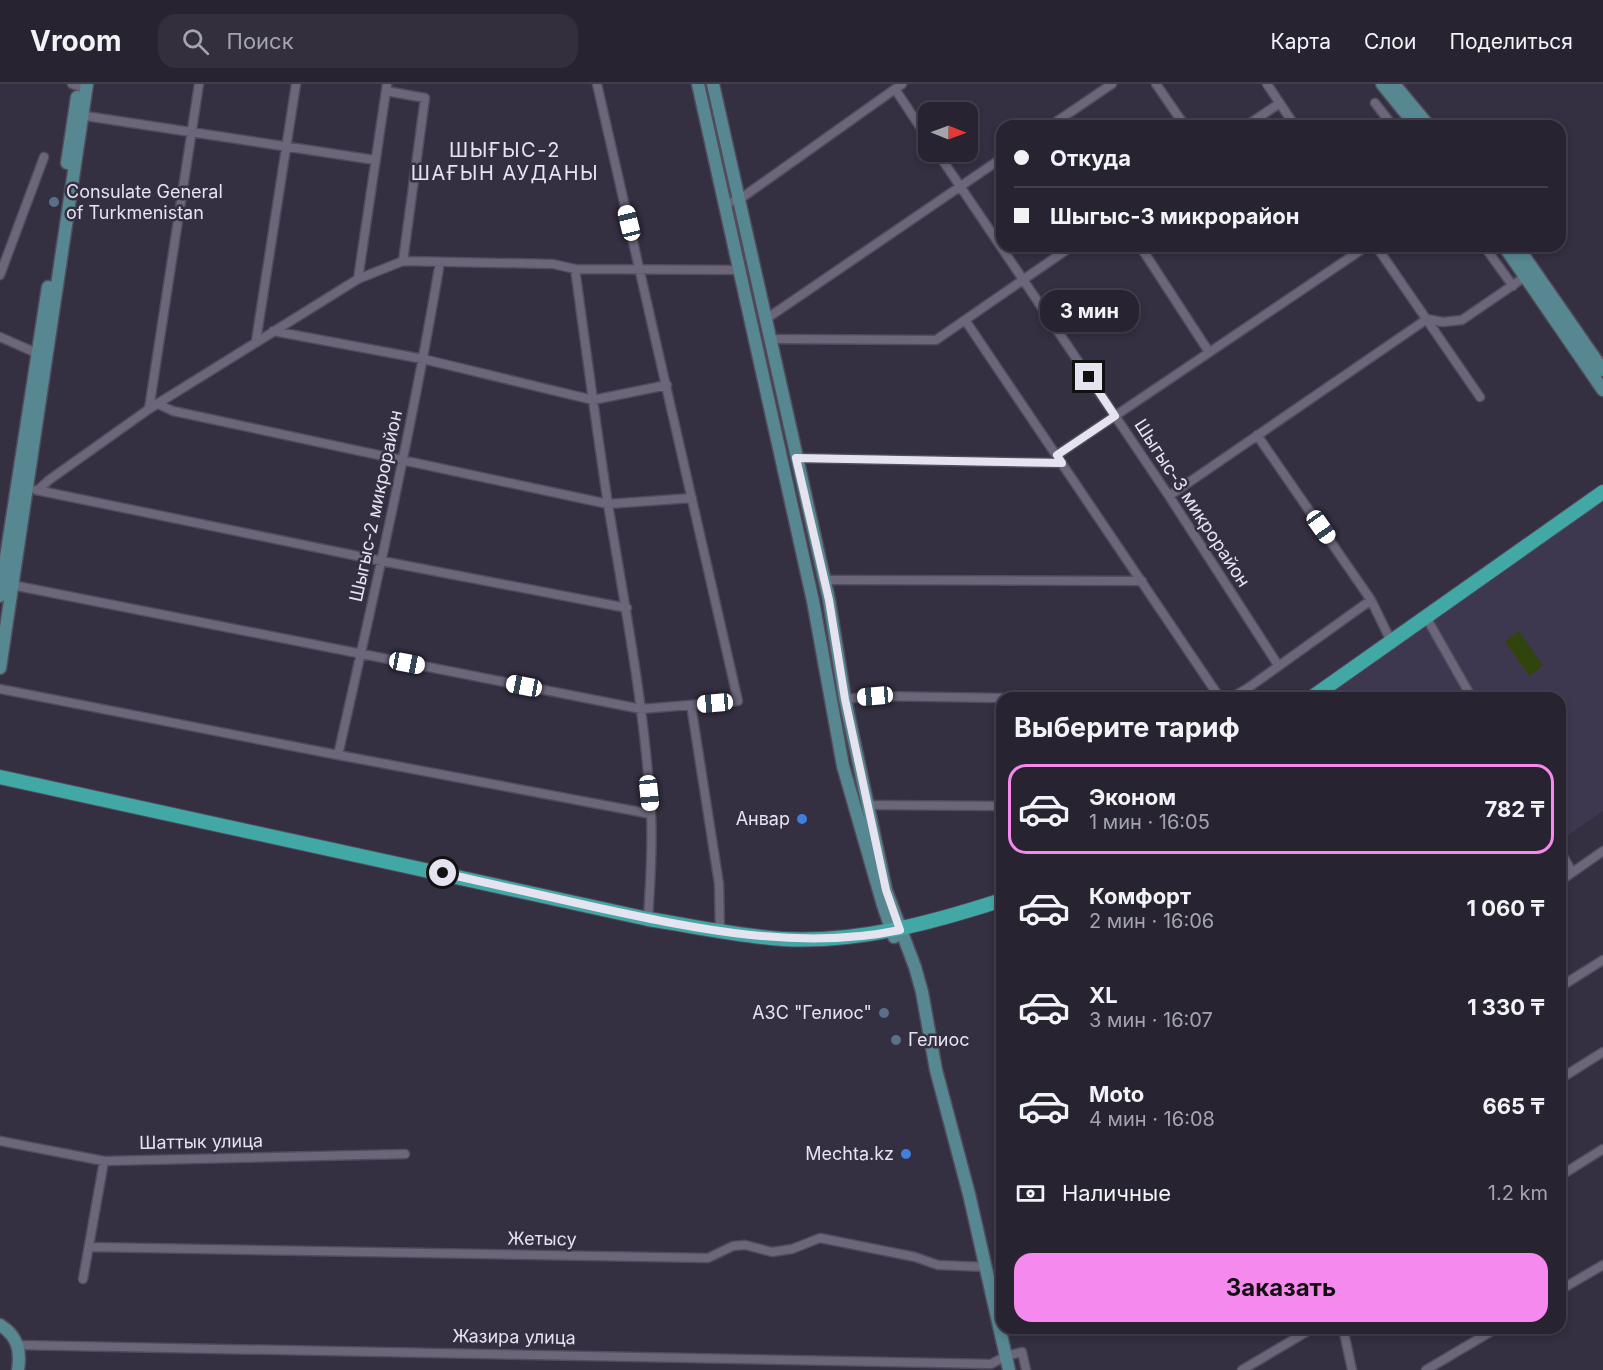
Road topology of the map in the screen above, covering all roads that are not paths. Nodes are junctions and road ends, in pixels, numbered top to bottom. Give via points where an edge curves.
1 (199, 84) edge
2 (296, 84) edge
3 (597, 84) edge
4 (698, 84) edge
5 (713, 84) edge
6 (1112, 84) edge
7 (1156, 84) edge
8 (1267, 84) edge
9 (1382, 84) edge
10 (1394, 84) edge
11 (81, 86) edge
12 (898, 86) edge
13 (386, 88) edge
14 (1280, 103) junction
15 (1374, 103) dead end
16 (78, 115) junction
17 (1059, 120) edge
18 (1181, 120) edge
19 (1255, 120) edge
20 (1291, 120) edge
21 (1388, 120) edge
22 (1411, 120) edge
23 (1424, 120) edge
24 (918, 121) edge
25 (191, 134) junction
26 (287, 146) junction
27 (44, 157) dead end
28 (375, 160) junction
29 (944, 162) edge
30 (996, 162) edge
31 (960, 186) junction
32 (740, 200) junction
33 (725, 204) junction
34 (996, 240) edge
35 (1004, 252) edge
36 (1063, 252) edge
37 (1144, 252) edge
38 (1357, 252) edge
39 (1380, 252) edge
40 (1488, 252) edge
41 (1510, 252) edge
42 (1520, 252) edge
43 (403, 261) junction
44 (440, 262) junction
45 (641, 268) junction
46 (575, 269) junction
47 (740, 270) junction
48 (1530, 274) junction
49 (0, 275) edge
50 (358, 279) junction
51 (1023, 280) junction
52 (1513, 286) junction
53 (766, 319) junction
54 (965, 320) junction
55 (1427, 320) junction
56 (273, 331) junction
57 (0, 337) edge
58 (771, 339) junction
59 (256, 341) junction
60 (1209, 352) junction
61 (42, 356) junction
62 (423, 359) junction
63 (1603, 370) edge
64 (667, 385) junction
65 (1603, 390) edge
66 (1480, 397) dead end
67 (593, 400) junction
68 (158, 404) junction
69 (149, 409) junction
70 (1115, 416) junction
71 (1257, 435) junction
72 (796, 458) junction
73 (1059, 459) junction
74 (401, 460) junction
75 (27, 488) junction
76 (1603, 492) edge
77 (1169, 496) junction
78 (692, 498) junction
79 (608, 504) junction
80 (382, 561) junction
81 (824, 580) junction
82 (1142, 581) junction
83 (8, 584) junction
84 (0, 596) edge
85 (829, 600) junction
86 (1371, 600) junction
87 (813, 601) junction
88 (627, 609) junction
89 (1426, 617) junction
90 (4, 622) edge
91 (1391, 641) junction
92 (361, 654) junction
93 (1278, 665) junction
94 (0, 668) edge
95 (0, 689) edge
96 (1216, 692) edge
97 (1240, 692) edge
98 (1319, 692) edge
99 (1469, 692) edge
100 (996, 698) edge
101 (845, 699) junction
102 (691, 705) junction
103 (641, 709) junction
104 (338, 755) junction
105 (0, 777) edge
106 (868, 805) junction
107 (996, 806) edge
108 (651, 814) junction
109 (1603, 851) edge
110 (1566, 862) edge
111 (1572, 872) junction
112 (1566, 876) edge
113 (996, 902) edge
114 (648, 918) junction
115 (896, 930) junction
116 (720, 931) junction
117 (1603, 960) edge
118 (1566, 983) edge
119 (1603, 1052) edge
120 (1566, 1075) edge
121 (0, 1141) edge
122 (1603, 1149) edge
123 (405, 1154) dead end
124 (104, 1161) junction
125 (1566, 1172) edge
126 (89, 1246) junction
127 (1603, 1265) edge
128 (986, 1268) junction
129 (83, 1279) dead end
130 (1566, 1287) edge
131 (996, 1312) edge
132 (0, 1326) edge
133 (1001, 1334) edge
134 (1303, 1334) edge
135 (1344, 1334) edge
136 (1487, 1334) edge
137 (18, 1345) junction
138 (1006, 1356) junction
139 (993, 1367) edge
140 (18, 1370) edge
141 (1010, 1370) edge
142 (1026, 1370) edge
143 (1242, 1370) edge
144 (1352, 1370) edge
145 (1426, 1370) edge

1 - 25 street
2 - 26 street
3 - 45 street
4 - 33 main road
5 - 32 main road
6 - 17 street
7 - 18 street
8 - 14 street
9 - 22 main road
10 - 23 main road
11 - 16 main road
12 - 24 street
12 - 32 street
13 - 28 street
13 - 43 street via 425,98
14 - 19 street
14 - 20 street
15 - 21 street
16 - 25 street
16 - 61 main road
25 - 26 street
25 - 69 street
26 - 28 street
26 - 59 street
27 - 49 street
28 - 50 street
29 - 31 street, Шыгыс-3 микрорайон
30 - 31 street
31 - 34 street, Шыгыс-3 микрорайон
31 - 53 street
32 - 33 street
32 - 53 main road
33 - 47 main road
35 - 51 street, Шыгыс-3 микрорайон
36 - 51 street
37 - 60 street
38 - 60 street
39 - 55 street
40 - 52 street
41 - 48 main road
42 - 48 main road
43 - 44 street
43 - 50 street
44 - 46 street via 553,264
44 - 62 street, Шыгыс-2 микрорайон
45 - 46 street
45 - 47 street
45 - 64 street
46 - 67 street
47 - 87 main road
48 - 52 street
48 - 63 main road
48 - 65 main road
50 - 56 street
51 - 54 street
51 - 70 street, Шыгыс-3 микрорайон
52 - 55 street via 1462,320
53 - 58 main road
54 - 58 street via 936,340
54 - 73 street
55 - 66 street
55 - 71 street
56 - 59 street
56 - 62 street
57 - 61 street
58 - 72 main road
59 - 68 street
60 - 70 street
61 - 75 main road
62 - 67 street
62 - 74 street, Шыгыс-2 микрорайон
64 - 67 street
64 - 78 street
67 - 79 street
68 - 69 street
68 - 74 street via 173,411
69 - 75 street via 49,480
70 - 73 street
70 - 77 street, Шыгыс-3 микрорайон
71 - 77 street
71 - 86 street
72 - 73 street
72 - 81 main road
73 - 82 street
74 - 79 street
74 - 80 street, Шыгыс-2 микрорайон
75 - 80 street
75 - 83 main road
76 - 89 main road
77 - 93 street, Шыгыс-3 микрорайон
78 - 79 street
78 - 102 street via 738,701
79 - 88 street
80 - 88 street
80 - 92 street, Шыгыс-2 микрорайон
81 - 82 street
81 - 85 main road
82 - 96 street
83 - 84 main road
83 - 90 main road
83 - 92 street
85 - 87 main road
85 - 101 main road
86 - 91 street
86 - 93 street
87 - 115 main road via 843,766
88 - 103 street
89 - 91 main road
89 - 99 street
90 - 94 main road
91 - 98 main road
92 - 103 street
92 - 104 street, Шыгыс-2 микрорайон
93 - 97 street
95 - 104 street
100 - 101 street
101 - 106 main road
102 - 103 street
102 - 116 street via 720,884
103 - 108 street
104 - 108 street
105 - 114 main road
106 - 107 street
106 - 115 main road
108 - 114 street
109 - 111 street
110 - 111 street
111 - 112 street
113 - 115 main road
114 - 116 main road
115 - 116 main road via 783,939
115 - 128 main road via 915,967 922,992 936,1070
117 - 118 street
119 - 120 street
121 - 124 street, Шаттык улица
122 - 125 street
123 - 124 street, Шаттык улица
124 - 126 street
126 - 128 street, Жетысу via 708,1258 734,1246 772,1252 820,1238 938,1264
126 - 129 street
127 - 130 street
128 - 131 main road
132 - 137 main road
133 - 138 main road
134 - 143 street
135 - 144 street
136 - 145 street
137 - 139 street, Жазира улица
137 - 140 main road
138 - 139 street, Жазира улица
138 - 141 main road
138 - 142 street via 1022,1352

